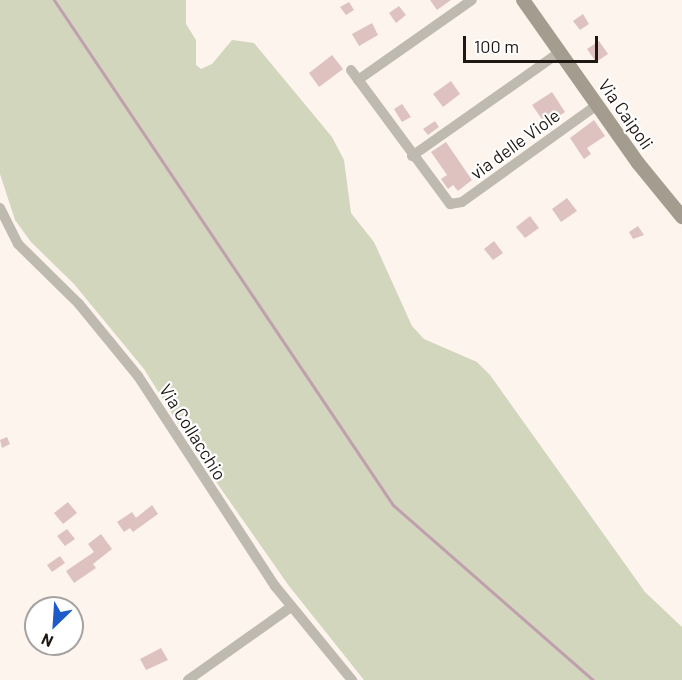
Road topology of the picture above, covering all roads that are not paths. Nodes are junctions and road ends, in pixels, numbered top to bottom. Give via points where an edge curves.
1 (472, 0) edge
2 (523, 0) edge
3 (560, 52) junction
4 (351, 70) dead end
5 (358, 80) junction
6 (597, 105) junction
7 (412, 156) junction
8 (0, 208) edge
9 (682, 217) edge
10 (291, 608) junction
11 (188, 680) edge
12 (352, 680) edge

1 - 5 street
2 - 3 street, Via Caipoli
3 - 6 street, Via Caipoli
3 - 7 street
4 - 5 street
5 - 7 street
6 - 7 street, via delle Viole via 462,202 450,204
6 - 9 street, Via Caipoli
8 - 10 street, Via Collacchio via 18,243 79,304 138,376 208,488
10 - 11 street
10 - 12 street, Via Collacchio

